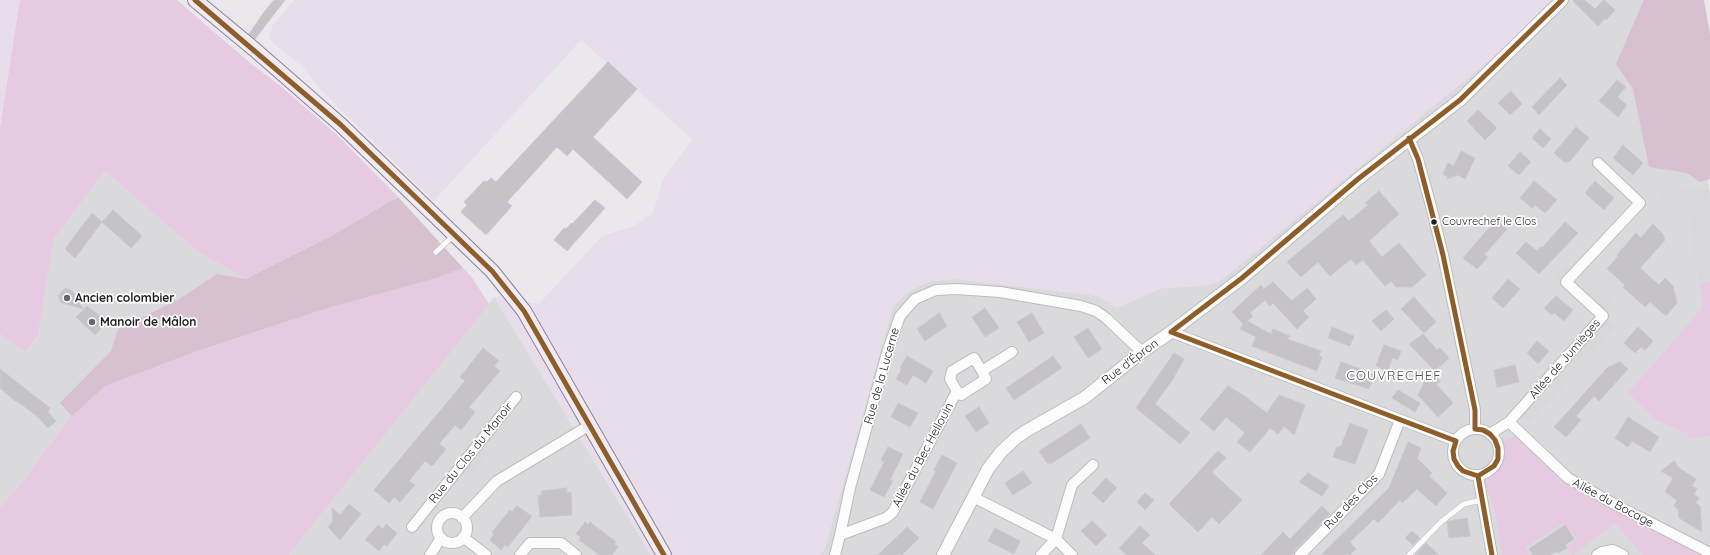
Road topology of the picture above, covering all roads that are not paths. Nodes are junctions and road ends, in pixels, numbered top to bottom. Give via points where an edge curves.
1 (195, 0) edge
2 (1562, 0) edge
3 (1410, 138) junction
4 (1598, 163) dead end
5 (454, 235) junction
6 (436, 252) dead end
7 (1171, 332) junction
8 (1012, 352) dead end
9 (1142, 352) junction
10 (982, 371) junction
11 (957, 390) junction
12 (516, 397) dead end
13 (1400, 420) junction
14 (1509, 422) junction
15 (590, 425) junction
16 (1475, 429) junction
17 (1490, 434) junction
18 (1456, 441) junction
19 (1093, 465) dead end
20 (1478, 476) junction
21 (973, 497) junction
22 (1482, 500) junction
23 (426, 508) junction
24 (462, 518) junction
25 (440, 520) junction
26 (412, 527) dead end
27 (840, 535) junction
28 (441, 538) junction
29 (463, 538) junction
30 (1056, 539) junction
31 (1710, 553) edge
32 (430, 555) edge
33 (486, 555) edge
34 (520, 555) edge
35 (576, 555) edge
36 (664, 555) edge
37 (835, 555) edge
38 (942, 555) edge
39 (1041, 555) edge
40 (1072, 555) edge
41 (1300, 555) edge
42 (1409, 555) edge
43 (1492, 555) edge
44 (1597, 555) edge
45 (1623, 555) edge

1 - 5 main road via 341,125
2 - 3 street, Rue d'Épron via 1460,100
3 - 7 street, Rue d'Épron via 1242,278
3 - 16 street via 1430,199 1443,255 1475,410
4 - 14 street, Allée de Jumièges via 1640,203 1566,282 1603,316
5 - 6 lane
5 - 15 main road via 489,268 524,311
7 - 9 street, Rue d'Épron
7 - 13 street
8 - 10 street
9 - 21 street, Rue d'Épron via 1084,398 1016,438 988,469
9 - 27 street, Rue de la Lucerne via 1106,318 1081,306 1000,292 957,289 936,290 915,299 900,316 887,353 850,488
10 - 11 street, Allée du Bec Hellouin via 986,378 961,395
10 - 11 street, Allée du Bec Hellouin via 974,358 952,371 950,379
11 - 27 street, Allée du Bec Hellouin via 894,512 886,518
12 - 23 street, Rue du Clos du Manoir
13 - 18 street
13 - 41 street, Rue des Clos via 1379,474
14 - 17 street, Allée de Jumièges
14 - 31 street, Allée du Bocage via 1568,478
15 - 24 street via 497,482
15 - 36 main road
16 - 17 street
16 - 18 street via 1460,435
17 - 20 street via 1496,440 1498,459 1491,469
18 - 20 street via 1453,451 1458,466 1463,471
19 - 30 street via 1072,485
20 - 22 street
21 - 30 street
21 - 38 street, Rue d'Épron
22 - 42 lane via 1464,504 1442,521
22 - 43 street
23 - 25 street, Rue du Clos du Manoir
23 - 26 street, Rue du Clos du Manoir
24 - 25 street, Rue du Clos du Manoir via 451,513
24 - 29 street via 466,525
25 - 28 street, Rue du Clos du Manoir via 438,529
27 - 37 street
28 - 29 street via 450,542
28 - 32 street
29 - 33 street
30 - 39 street
30 - 40 street
34 - 35 street via 530,543 561,543
44 - 45 street via 1613,550

